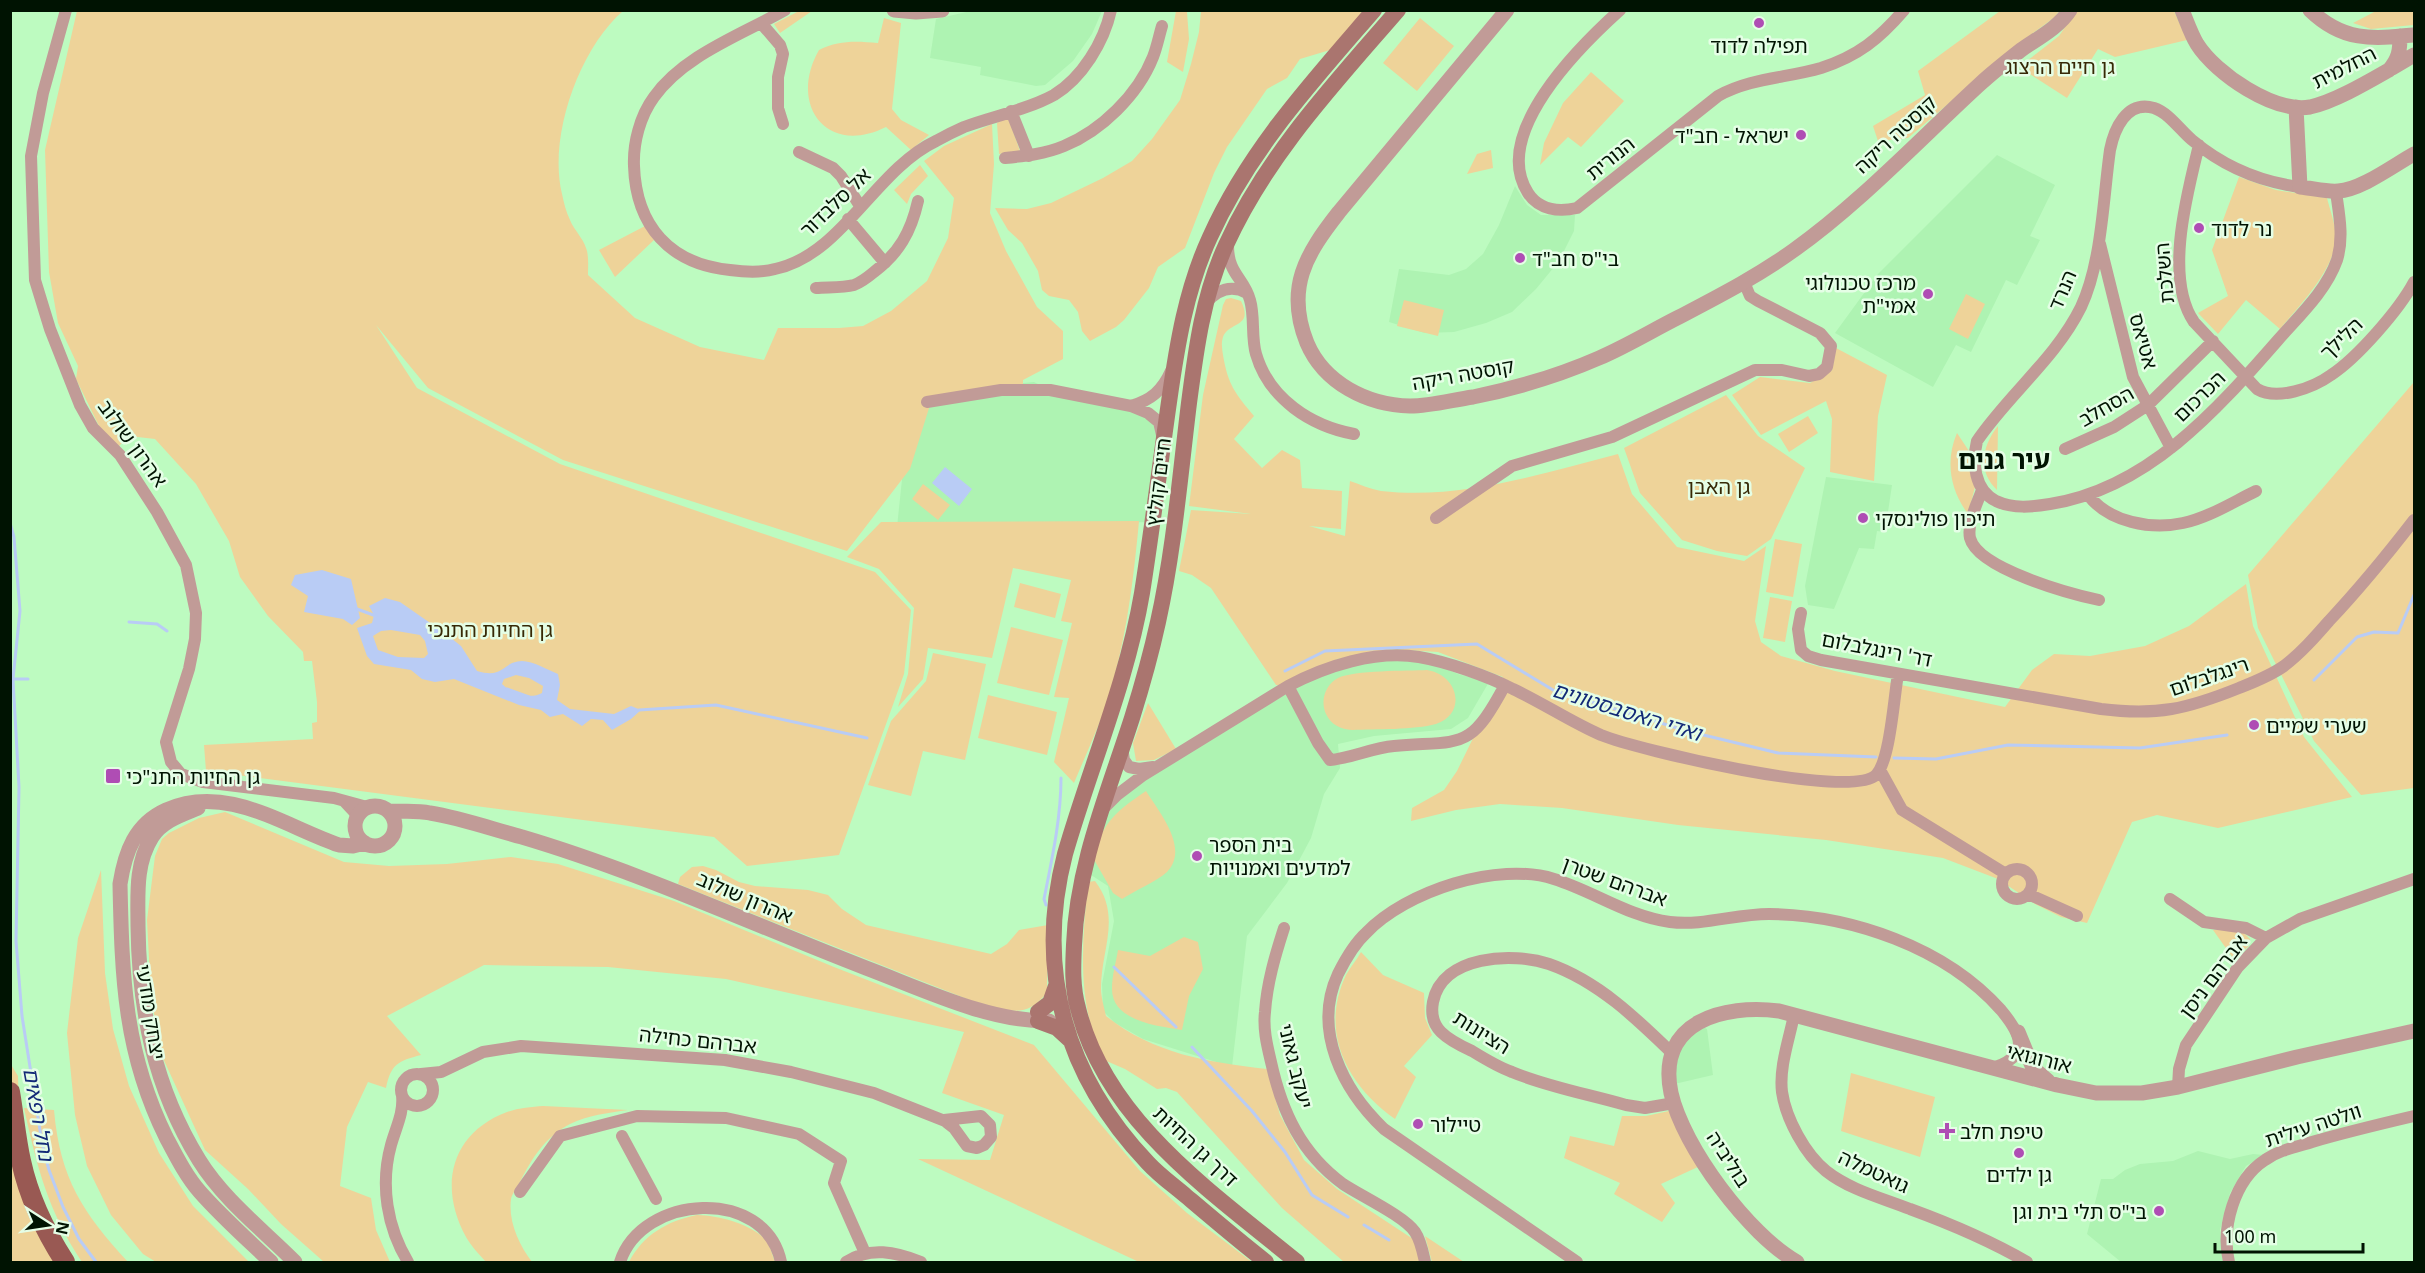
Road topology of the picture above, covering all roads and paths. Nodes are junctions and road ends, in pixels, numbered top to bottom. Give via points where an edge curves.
1 (66, 10) edge
2 (785, 10) edge
3 (894, 10) edge
4 (942, 10) edge
5 (1111, 10) edge
6 (1374, 10) edge
7 (1398, 10) edge
8 (1507, 10) edge
9 (1620, 10) edge
10 (1904, 10) edge
11 (2070, 10) edge
12 (2182, 10) edge
13 (2310, 10) edge
14 (761, 23) junction
15 (1162, 26) dead end
16 (2407, 35) edge
17 (2415, 56) edge
18 (2389, 70) junction
19 (2296, 107) junction
20 (1011, 111) junction
21 (783, 123) dead end
22 (2199, 146) junction
23 (799, 152) dead end
24 (2415, 154) edge
25 (1029, 156) junction
26 (1005, 158) dead end
27 (2300, 187) junction
28 (2336, 192) junction
29 (918, 201) dead end
30 (860, 206) junction
31 (848, 219) junction
32 (2098, 237) junction
33 (1227, 242) junction
34 (885, 263) junction
35 (1744, 282) junction
36 (2415, 282) edge
37 (816, 288) dead end
38 (1247, 293) junction
39 (1204, 306) junction
40 (2213, 341) junction
41 (1175, 362) junction
42 (2245, 378) junction
43 (927, 402) dead end
44 (2148, 405) junction
45 (1131, 406) junction
46 (1354, 434) dead end
47 (1162, 445) junction
48 (2171, 448) junction
49 (2066, 449) dead end
50 (1982, 490) junction
51 (2256, 491) dead end
52 (2089, 496) junction
53 (1436, 518) dead end
54 (2415, 520) edge
55 (2099, 600) dead end
56 (1801, 613) dead end
57 (1898, 674) junction
58 (1949, 683) joint
59 (1505, 685) junction
60 (1288, 686) junction
61 (1123, 742) junction
62 (1160, 765) junction
63 (1880, 770) junction
64 (233, 805) junction
65 (389, 812) junction
66 (1099, 816) junction
67 (360, 818) junction
68 (454, 818) junction
69 (395, 827) junction
70 (324, 839) junction
71 (365, 843) junction
72 (2006, 874) junction
73 (2415, 879) edge
74 (2028, 894) junction
75 (2170, 899) dead end
76 (2077, 916) dead end
77 (1284, 928) dead end
78 (2266, 938) junction
79 (1056, 982) junction
80 (1078, 1008) junction
81 (1062, 1013) junction
82 (1794, 1015) junction
83 (1038, 1017) junction
84 (2415, 1031) edge
85 (2018, 1032) junction
86 (1070, 1040) junction
87 (1673, 1054) junction
88 (1992, 1068) junction
89 (446, 1070) junction
90 (421, 1074) junction
91 (2050, 1083) junction
92 (2178, 1087) junction
93 (434, 1091) junction
94 (10, 1092) edge
95 (402, 1095) junction
96 (1674, 1103) junction
97 (419, 1106) junction
98 (2415, 1116) edge
99 (400, 1120) junction
100 (944, 1120) dead end
101 (622, 1136) dead end
102 (520, 1192) dead end
103 (656, 1199) dead end
104 (865, 1253) junction
105 (65, 1263) edge
106 (271, 1263) edge
107 (295, 1263) edge
108 (408, 1263) edge
109 (620, 1263) edge
110 (781, 1263) edge
111 (846, 1263) edge
112 (921, 1263) edge
113 (1266, 1263) edge
114 (1297, 1263) edge
115 (1425, 1263) edge
116 (1577, 1263) edge
117 (1797, 1263) edge
118 (2026, 1263) edge
119 (2229, 1263) edge

1 - 67 street, אהרון שולוב via 43,93 31,156 35,279 80,405 93,428 120,455 186,565 196,613 195,639 166,742 171,762 182,774 203,782 334,798
2 - 14 street, אל סלבדור
3 - 4 street
5 - 20 street, אל סלבדור via 1095,49 1066,86 1036,103
6 - 41 main road, חיים קוליץ via 1284,115 1239,181 1200,258 1186,301
7 - 33 main road, חיים קוליץ via 1285,144
8 - 35 street, קוסטה ריקה via 1310,251 1302,273 1298,307 1307,343 1323,368 1354,393 1399,405 1445,402 1504,390 1601,357
9 - 10 street, הנורית via 1551,84 1528,123 1520,150 1520,174 1528,194 1544,207 1577,208 1718,96 1732,88 1820,68 1854,54 1882,35
11 - 35 street, קוסטה ריקה via 2053,28 1982,82 1827,225
12 - 19 street, החלמית via 2197,45 2214,64 2264,98
13 - 16 street via 2329,26 2352,35
14 - 21 street via 783,54 778,108
14 - 31 street, אל סלבדור via 699,57 672,77 653,98 634,149 636,191 646,218 674,252 700,264 741,272 775,270 805,258
15 - 25 street via 1145,73 1120,106 1075,141
16 - 18 street, החלמית
17 - 18 street
18 - 19 street, החלמית via 2327,101
19 - 27 street
20 - 25 street
20 - 30 street, אל סלבדור via 923,147
22 - 27 street, הנרד via 2261,179
22 - 32 street, הנרד via 2154,108 2139,108 2122,119 2113,134
22 - 40 street, השלכת via 2180,234 2180,268 2187,312
23 - 30 street via 833,168
24 - 28 street via 2355,187
25 - 26 street
27 - 28 street, הנרד
28 - 42 street, הכרכום via 2341,237 2330,276
29 - 34 street via 908,235
30 - 31 street, אל סלבדור
31 - 34 street
32 - 44 street, אטיאס via 2133,377
32 - 50 street, הנרד via 2091,278 2080,308 2063,336 1977,441 1974,461
33 - 38 street via 1231,268
33 - 39 main road, חיים קוליץ
34 - 37 street via 851,286
35 - 53 street via 1750,296 1827,339 1831,346 1827,367 1809,376 1755,370 1612,437 1512,466
36 - 42 street, הלילך via 2392,315 2332,375 2305,388 2270,394
38 - 39 street via 1225,289
38 - 46 street via 1256,354 1276,391 1307,418
39 - 61 main road, חיים קוליץ via 1162,601
40 - 42 street, השלכת
40 - 44 street, הסחלב
41 - 45 street via 1155,395
41 - 47 main road, חיים קוליץ
42 - 48 street, הכרכום via 2214,412
43 - 45 street via 1026,389
44 - 48 street, אטיאס
44 - 49 street, הסחלב via 2114,427
45 - 47 street via 1148,412 1158,421
47 - 79 main road, חיים קוליץ via 1142,593 1131,640 1060,874 1053,929
48 - 52 street, הכרכום
50 - 52 street, הכרכום via 2000,503 2017,507
50 - 55 street via 1970,530 1977,550 2019,575
51 - 52 street via 2192,520 2150,525 2098,508
54 - 58 street, רינגלבלום via 2367,581 2299,654 2271,674 2209,701 2140,712
56 - 57 street, דר' רינגלבלום via 1798,640 1808,656
57 - 58 street, דר' רינגלבלום
57 - 63 street via 1887,749
59 - 60 street via 1438,661 1398,656 1350,662 1312,673
59 - 60 street via 1484,722 1458,741 1392,746 1330,760
59 - 63 street via 1603,736 1693,759 1770,775 1837,783 1867,780
60 - 62 street
61 - 62 street via 1129,767
61 - 66 main road, חיים קוליץ
62 - 66 street via 1117,795
63 - 72 street via 1902,810
64 - 70 street, יצחק מודעי via 264,813
64 - 106 street, יצחק מודעי via 208,801 184,804 159,813 139,830 127,853 120,884 122,968 141,1076 172,1148 199,1191
64 - 107 street, יצחק מודעי via 198,808 172,820 153,836 145,852 138,885 141,996 157,1071 187,1140 213,1180
65 - 67 street via 378,806
65 - 68 street, אהרון שולוב via 422,812
65 - 69 street
66 - 80 main road, חיים קוליץ via 1082,872 1075,923 1073,981
67 - 70 street via 345,840
67 - 71 street
68 - 69 street, אהרון שולוב via 420,815
68 - 83 street, אהרון שולוב via 663,885 925,991 990,1013
69 - 71 street via 392,837 384,843
70 - 71 street, יצחק מודעי via 346,846
72 - 74 street via 2014,870 2026,873 2031,885
72 - 74 street via 2003,889 2009,897
73 - 78 street, אברהם ניסן via 2300,919
74 - 76 street
75 - 78 street via 2204,922 2246,928
77 - 115 street, יעקב גאוני via 1264,1015 1265,1036 1281,1101 1294,1130 1315,1159 1344,1184 1415,1232
78 - 92 street, אברהם ניסן via 2238,968 2186,1045
79 - 81 main road, חיים קוליץ
79 - 83 main road via 1052,1000
80 - 81 street, אהרון שולוב
80 - 114 main road, דרך גן החיות via 1090,1046 1139,1123 1167,1153
81 - 83 street, אהרון שולוב
81 - 86 main road
82 - 87 street, אורוגואי via 1759,1009 1723,1012 1696,1023
82 - 88 street, אורוגואי
82 - 118 street, גואטמלה via 1783,1065 1782,1092 1796,1131 1816,1161 1851,1186 1977,1235
83 - 86 main road
84 - 92 street, אורוגואי
85 - 88 street via 2020,1045 2014,1057
85 - 91 street via 2033,1068
85 - 116 street, אברהם שטרן via 1964,977 1896,939 1855,925 1766,914 1706,922 1668,922 1555,879 1516,874 1457,883 1412,900 1365,933 1334,982 1329,1025 1345,1081 1369,1115 1391,1134
86 - 113 main road via 1096,1095 1149,1165
87 - 96 street, בוליביה via 1670,1085
87 - 96 street, הציונות via 1599,990 1547,964 1492,957 1445,979 1433,1001 1433,1018 1441,1032 1511,1072 1626,1105 1645,1108
88 - 91 street, אורוגואי
89 - 90 street, אברהם כחילה
89 - 93 street
89 - 100 street, אברהם כחילה via 483,1052 521,1046 717,1059 840,1083
90 - 93 street via 431,1081
90 - 95 street via 405,1080
91 - 92 street, אורוגואי via 2115,1094
93 - 97 street via 430,1101
94 - 105 main road via 20,1160 32,1200
95 - 97 street via 407,1103
95 - 99 street
96 - 117 street, בוליביה via 1694,1145 1734,1204 1766,1239
97 - 99 street
98 - 119 street, וולטה עילית via 2353,1130 2265,1159 2244,1181 2236,1197 2228,1228
99 - 108 street via 388,1154 386,1188 390,1221
101 - 103 street
102 - 104 street via 560,1136 637,1116 726,1118 800,1134 841,1161 834,1183
104 - 111 street
104 - 112 street via 890,1252
109 - 110 street via 630,1241 651,1223 669,1214 707,1208 740,1215 762,1229 773,1240

